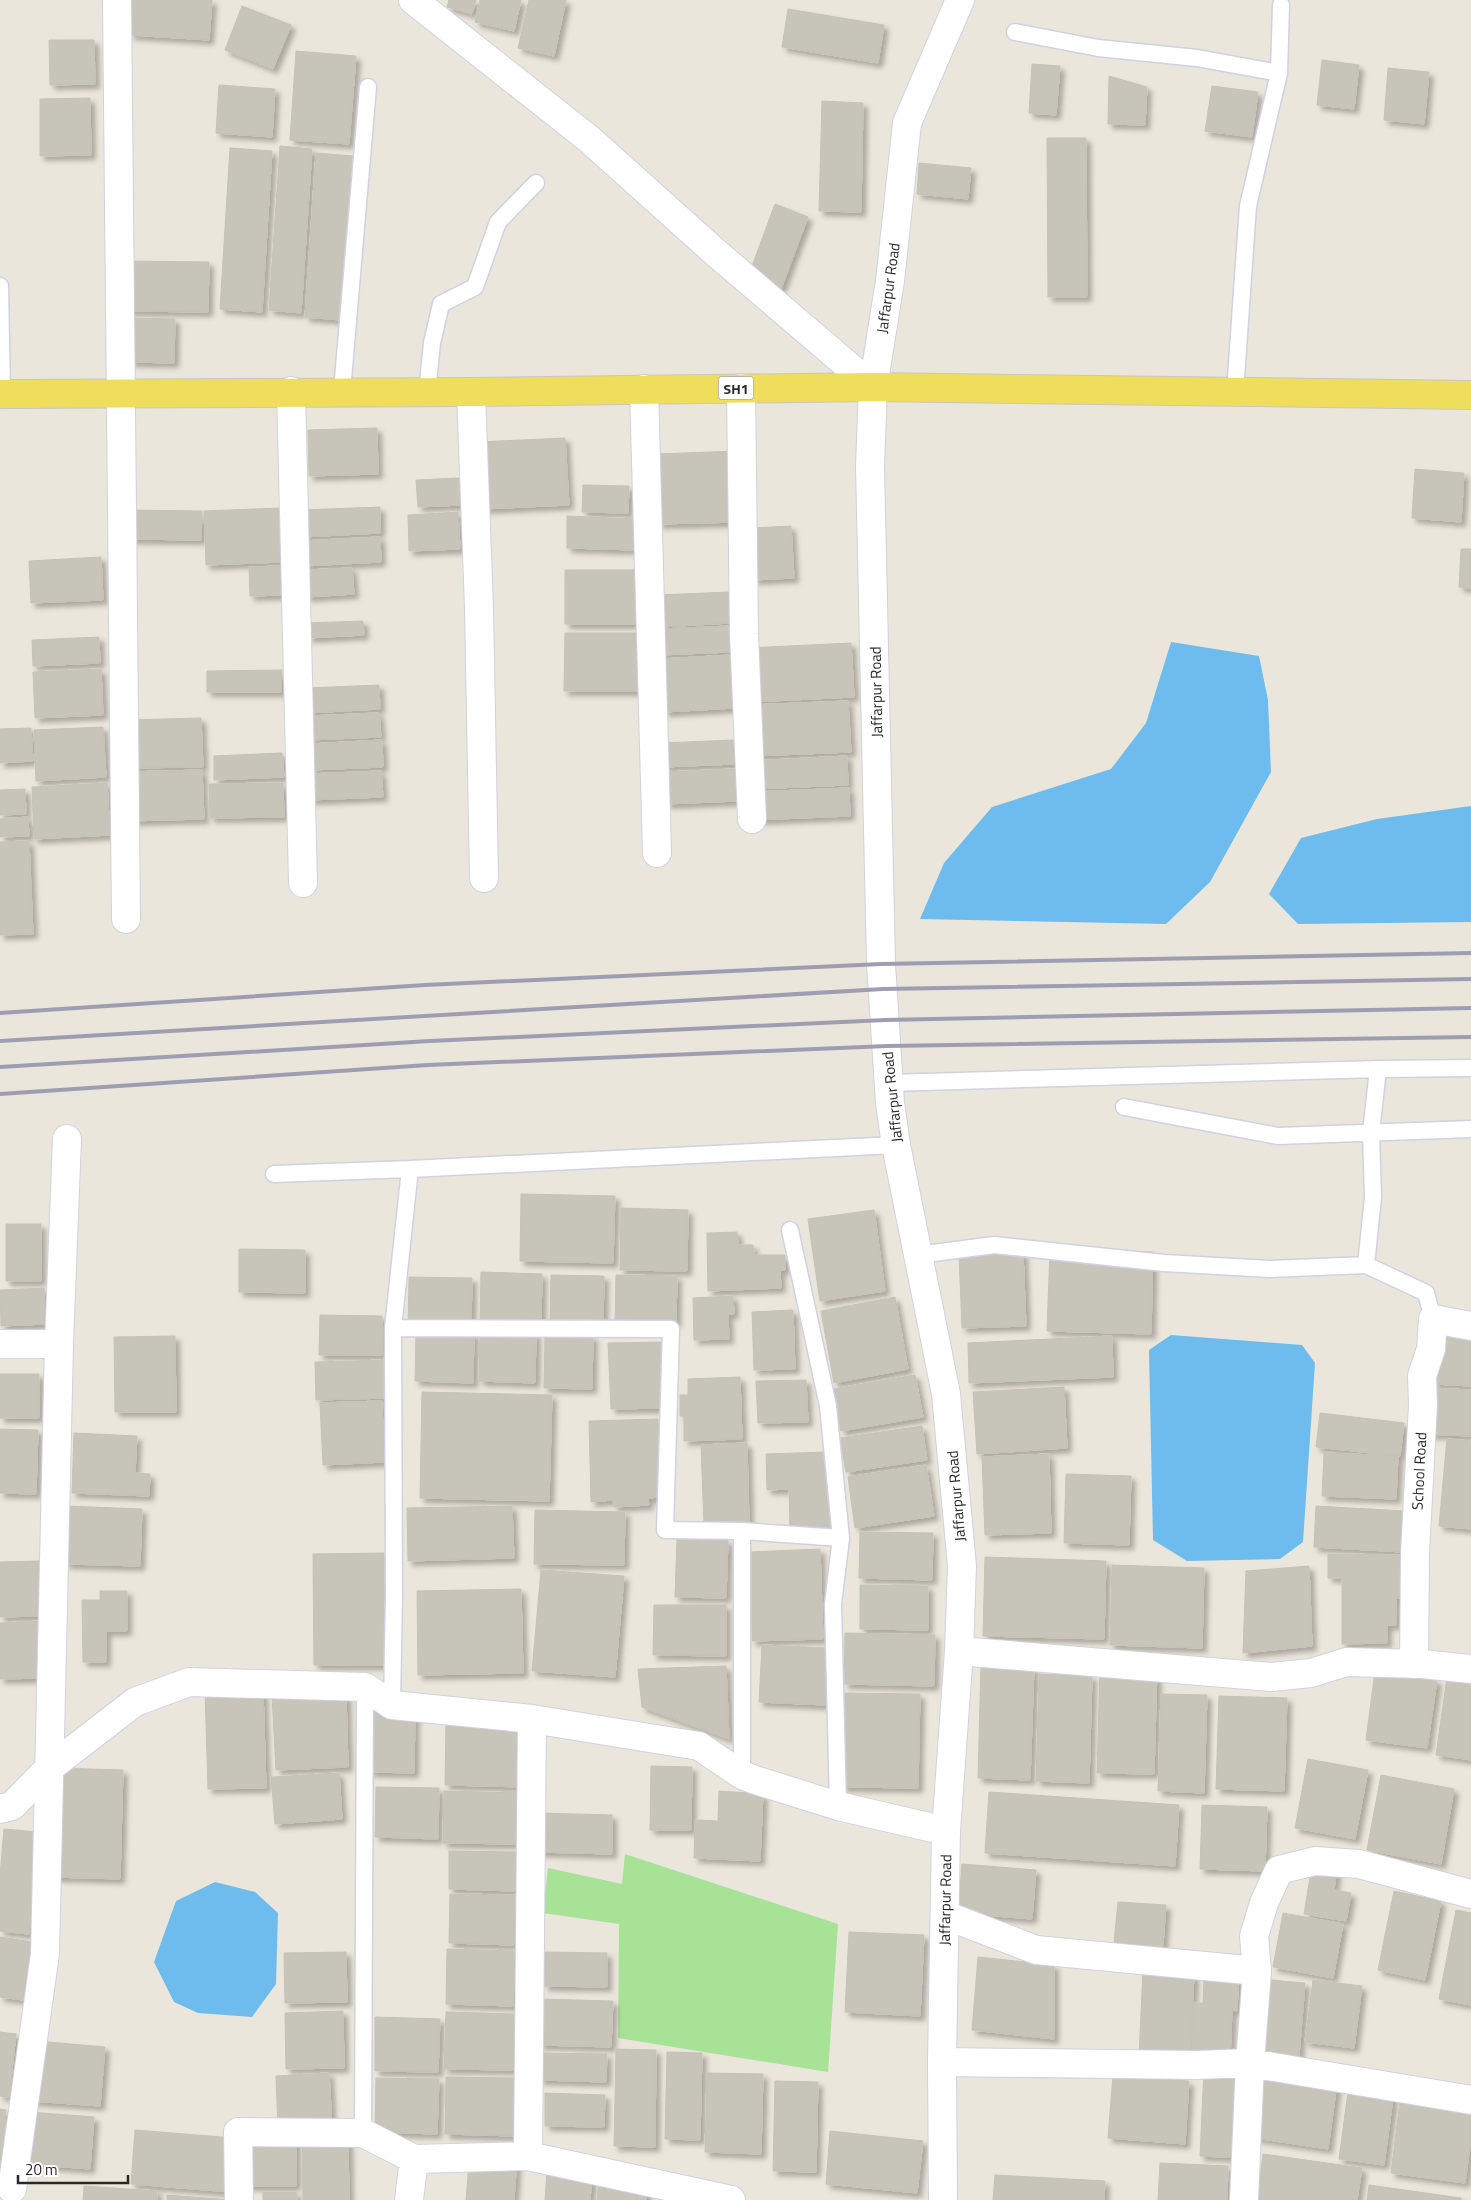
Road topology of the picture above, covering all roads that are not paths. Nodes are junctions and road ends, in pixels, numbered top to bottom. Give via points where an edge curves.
1 (117, 0) edge
2 (413, 0) edge
3 (960, 0) edge
4 (1281, 5) dead end
5 (1015, 32) dead end
6 (1279, 73) junction
7 (368, 87) dead end
8 (536, 183) dead end
9 (0, 286) edge
10 (873, 386) junction
11 (741, 388) junction
12 (644, 390) junction
13 (291, 391) junction
14 (342, 391) junction
15 (120, 392) junction
16 (427, 392) junction
17 (471, 392) junction
18 (1235, 392) junction
19 (1, 394) edge
20 (1471, 395) edge
21 (752, 819) dead end
22 (657, 853) dead end
23 (484, 878) dead end
24 (302, 883) dead end
25 (126, 919) dead end
26 (1471, 1068) edge
27 (1378, 1069) junction
28 (889, 1083) junction
29 (1124, 1108) dead end
30 (1471, 1129) edge
31 (1371, 1133) junction
32 (67, 1139) dead end
33 (896, 1145) junction
34 (410, 1169) junction
35 (274, 1174) dead end
36 (790, 1230) dead end
37 (918, 1255) junction
38 (1366, 1265) junction
39 (1433, 1319) junction
40 (1471, 1326) edge
41 (393, 1328) junction
42 (0, 1344) edge
43 (59, 1344) junction
44 (742, 1531) junction
45 (841, 1538) junction
46 (959, 1651) junction
47 (1414, 1664) junction
48 (1471, 1668) edge
49 (366, 1687) junction
50 (392, 1705) junction
51 (532, 1719) junction
52 (48, 1769) junction
53 (742, 1775) junction
54 (838, 1806) junction
55 (0, 1809) edge
56 (946, 1831) junction
57 (1471, 1894) edge
58 (945, 1915) junction
59 (1257, 1971) junction
60 (942, 2062) junction
61 (1250, 2063) junction
62 (1471, 2100) edge
63 (363, 2133) junction
64 (528, 2156) junction
65 (414, 2159) junction
66 (12, 2189) dead end
67 (658, 2192) edge
68 (239, 2200) edge
69 (409, 2200) edge
70 (731, 2200) edge
71 (943, 2200) edge
72 (1244, 2200) edge

1 - 15 street
2 - 10 street via 589,139 714,252
3 - 10 street, Jaffarpur Road via 907,123 890,281
4 - 6 lane
5 - 6 lane via 1098,48 1197,58
6 - 18 lane via 1248,206
7 - 14 lane
8 - 16 lane via 498,222 474,287 440,304
9 - 19 lane
10 - 11 main road, SH1
10 - 18 main road, SH1
10 - 28 street, Jaffarpur Road via 870,466 881,964
11 - 12 main road, SH1
11 - 21 street via 744,634
12 - 17 main road, SH1
12 - 22 street
13 - 14 main road, SH1
13 - 15 main road, SH1
13 - 24 street
14 - 16 main road, SH1
15 - 19 main road, SH1
15 - 25 street
16 - 17 main road, SH1
17 - 23 street
18 - 20 main road, SH1
26 - 27 lane
27 - 28 lane
27 - 31 lane
28 - 33 street, Jaffarpur Road
29 - 31 lane via 1278,1136
30 - 31 lane
31 - 38 lane via 1373,1197
32 - 43 street
33 - 34 lane
33 - 37 street, Jaffarpur Road
34 - 35 lane
34 - 41 lane
36 - 45 lane via 828,1406
37 - 38 lane via 994,1246 1164,1263 1261,1268
37 - 46 street, Jaffarpur Road via 946,1394 962,1566
38 - 39 lane via 1426,1293
39 - 40 street
39 - 47 street, School Road via 1431,1349 1422,1376
41 - 44 lane via 671,1329 665,1530
41 - 50 lane
42 - 43 street
43 - 52 street
44 - 45 lane
44 - 53 lane
45 - 54 lane via 832,1604
46 - 47 street via 1271,1677 1311,1673 1346,1662
46 - 56 street, Jaffarpur Road
47 - 48 street
49 - 50 street
49 - 52 street via 190,1682 135,1702
49 - 63 lane
50 - 51 street
51 - 53 street via 698,1746
51 - 64 street
52 - 55 street via 12,1806
52 - 66 street via 45,1954
53 - 54 street
54 - 56 street
56 - 58 street, Jaffarpur Road
57 - 59 street via 1359,1864 1315,1860 1279,1870 1254,1936
58 - 59 street via 1036,1950
58 - 60 street, Jaffarpur Road
59 - 61 street
60 - 61 street
60 - 71 street, Jaffarpur Road
61 - 62 street
61 - 72 street
63 - 65 street
63 - 68 street via 238,2132
64 - 65 street
64 - 67 street
65 - 69 street
67 - 70 street

